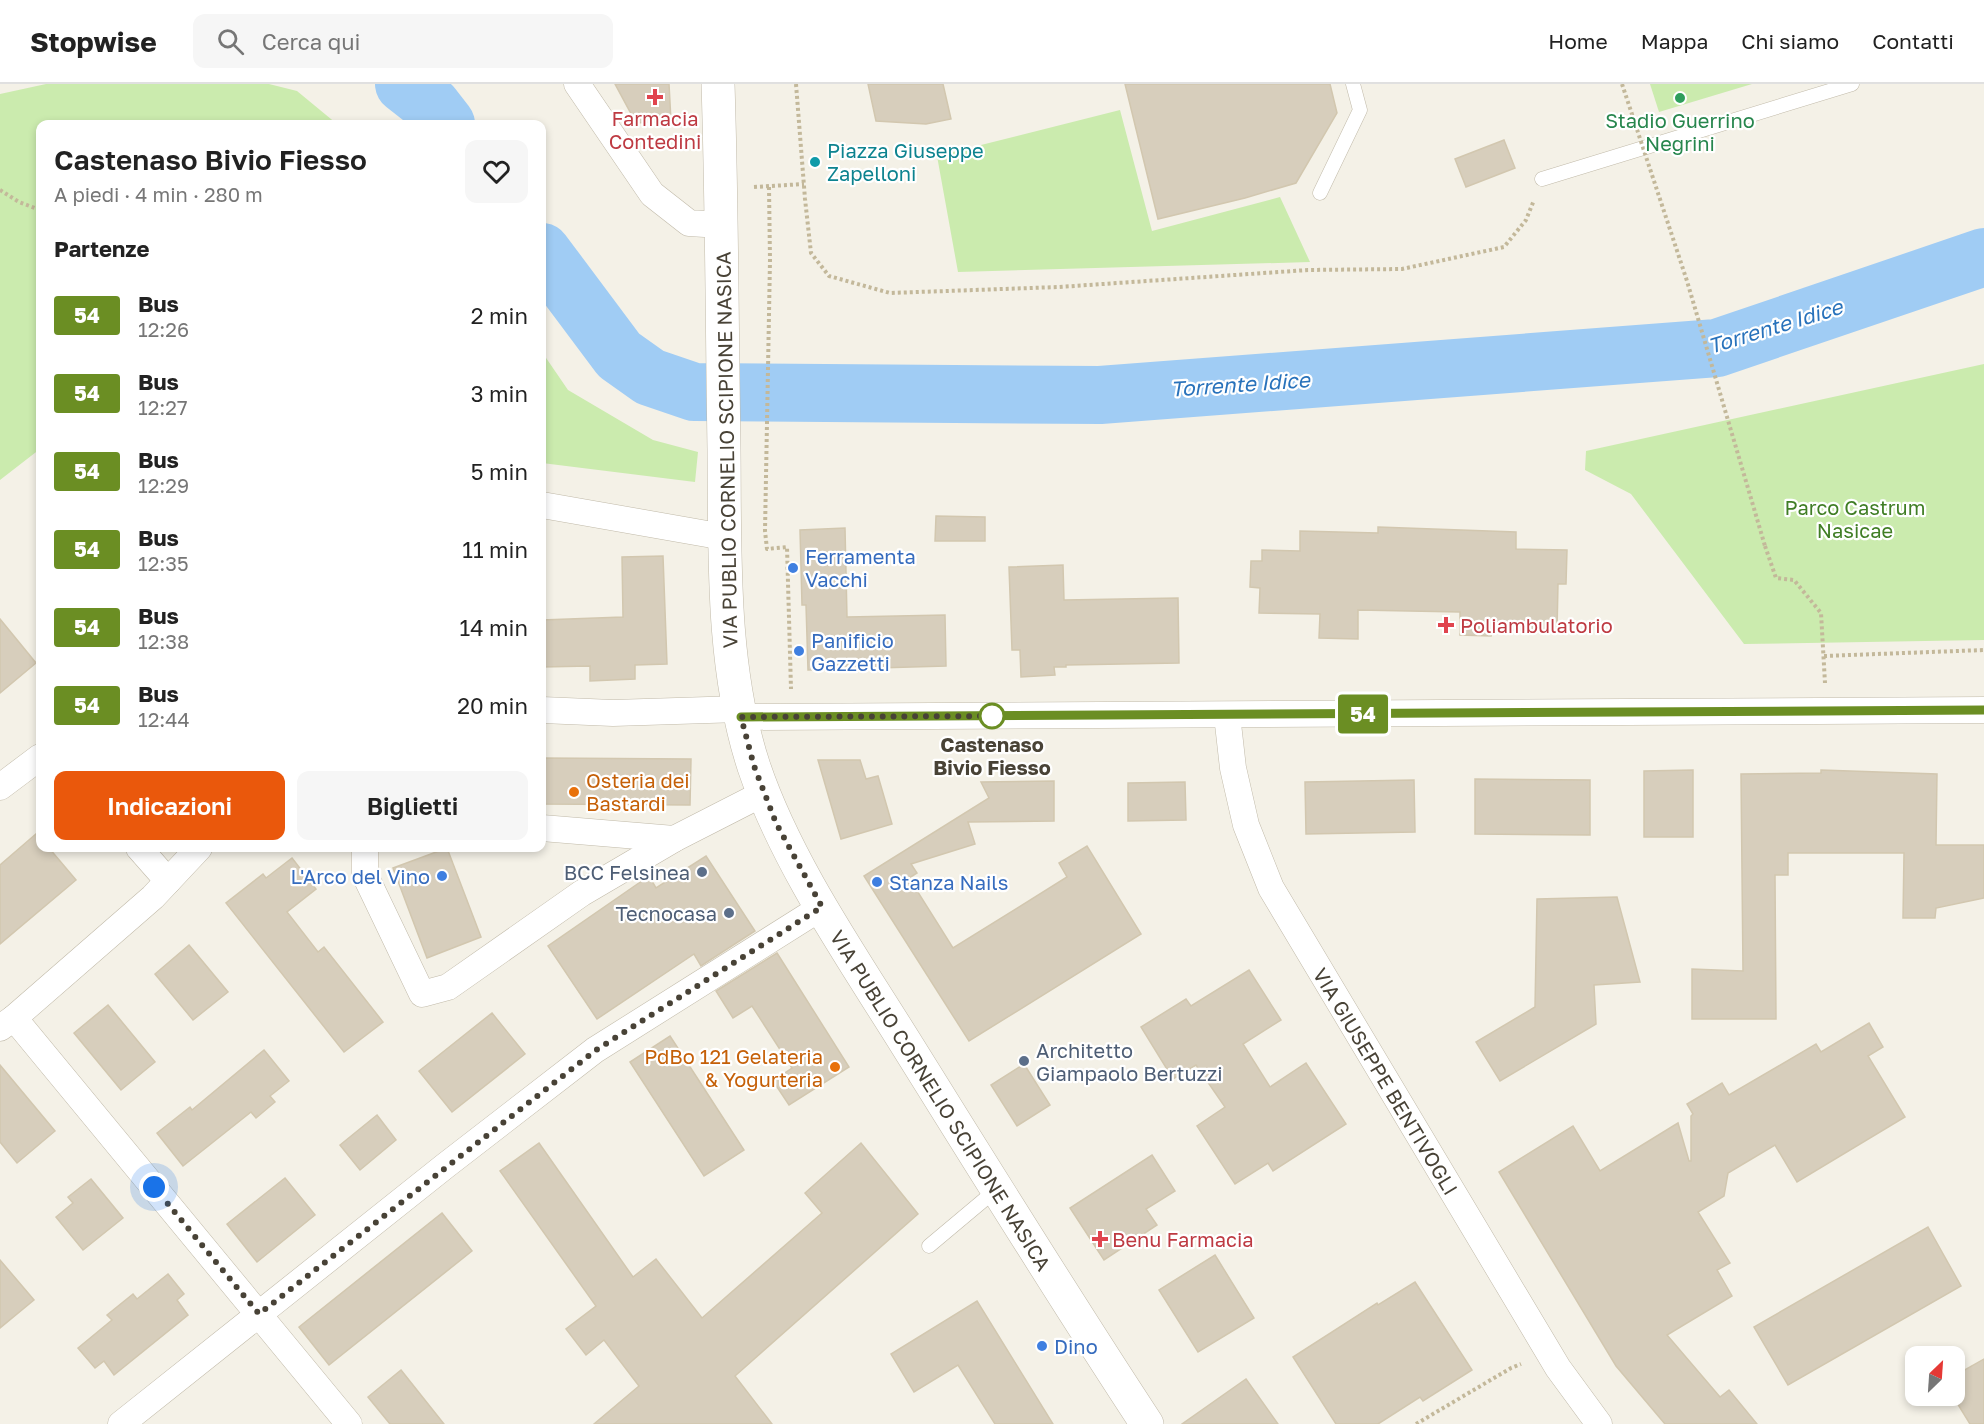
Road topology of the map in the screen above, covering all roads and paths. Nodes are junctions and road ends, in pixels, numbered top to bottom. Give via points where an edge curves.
1 (577, 84) edge
2 (718, 84) edge
3 (796, 84) edge
4 (1353, 84) edge
5 (1622, 84) edge
6 (1852, 84) edge
7 (1542, 179) joint
8 (804, 184) junction
9 (769, 186) junction
10 (721, 189) junction
11 (0, 190) edge
12 (1320, 193) dead end
13 (36, 208) edge
14 (721, 225) junction
15 (546, 506) edge
16 (725, 530) junction
17 (1984, 650) edge
18 (546, 710) edge
19 (1984, 710) edge
20 (741, 713) junction
21 (1227, 715) junction
22 (793, 717) junction
23 (36, 760) edge
24 (0, 787) edge
25 (764, 793) junction
26 (546, 828) edge
27 (674, 839) junction
28 (143, 852) edge
29 (196, 852) edge
30 (365, 852) edge
31 (168, 881) junction
32 (822, 907) junction
33 (7, 1023) edge
34 (997, 1189) junction
35 (929, 1246) dead end
36 (259, 1314) junction
37 (1550, 1354) junction
38 (121, 1424) edge
39 (349, 1424) edge
40 (1147, 1424) edge
41 (1416, 1424) edge
42 (1599, 1424) edge

1 - 14 street via 652,194 689,223
2 - 10 street, VIA PUBLIO CORNELIO SCIPIONE NASICA
3 - 8 path
4 - 12 lane via 1360,110
5 - 17 path, bridge via 1687,281 1776,578 1794,580 1821,613 1824,656
6 - 7 lane
7 - 8 path via 1526,220 1504,248 1402,269 1308,270 1059,287 890,292 830,276 811,253
8 - 9 path
9 - 10 path
9 - 22 path via 765,531 767,549 787,547
10 - 14 street, VIA PUBLIO CORNELIO SCIPIONE NASICA
11 - 13 path
14 - 16 street, VIA PUBLIO CORNELIO SCIPIONE NASICA
15 - 16 street
16 - 20 street, VIA PUBLIO CORNELIO SCIPIONE NASICA via 731,655
18 - 20 street
19 - 21 street
20 - 22 street
20 - 25 street, VIA PUBLIO CORNELIO SCIPIONE NASICA
21 - 22 street
21 - 37 street, VIA GIUSEPPE BENTIVOGLI via 1233,768 1246,825 1271,888
23 - 24 street
25 - 27 street
25 - 32 street, VIA PUBLIO CORNELIO SCIPIONE NASICA
26 - 27 street
27 - 30 street via 582,893 448,987 422,994 365,875
28 - 31 street
29 - 31 street
31 - 33 street
32 - 34 street, VIA PUBLIO CORNELIO SCIPIONE NASICA
32 - 36 street via 596,1050
33 - 36 street
34 - 35 lane
34 - 40 street, VIA PUBLIO CORNELIO SCIPIONE NASICA
36 - 38 street
36 - 39 street
37 - 41 path via 1511,1368
37 - 42 street, VIA GIUSEPPE BENTIVOGLI

